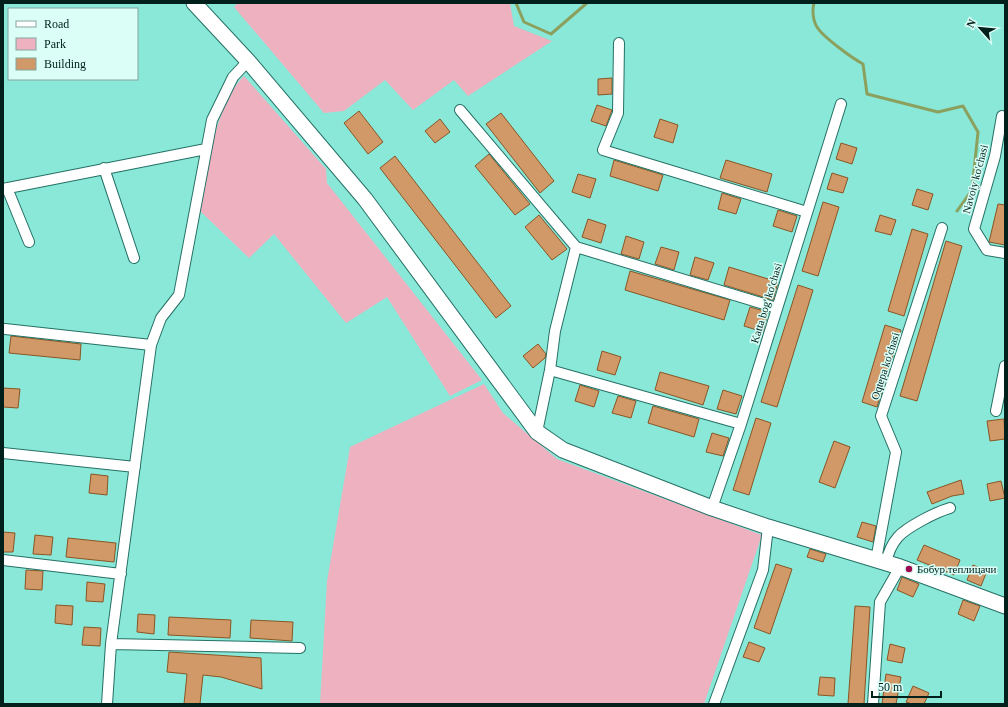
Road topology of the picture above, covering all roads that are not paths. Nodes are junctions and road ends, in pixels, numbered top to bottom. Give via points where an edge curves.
1 (194, 3) edge
2 (619, 43) dead end
3 (248, 61) junction
4 (841, 104) dead end
5 (460, 110) dead end
6 (1002, 116) dead end
7 (206, 149) junction
8 (104, 168) junction
9 (5, 188) edge
10 (807, 212) junction
11 (942, 228) dead end
12 (29, 242) dead end
13 (576, 247) junction
14 (1005, 253) edge
15 (134, 258) dead end
16 (777, 308) junction
17 (6, 329) dead end
18 (151, 345) junction
19 (1005, 366) edge
20 (550, 370) junction
21 (996, 411) dead end
22 (741, 424) junction
23 (537, 432) junction
24 (3, 453) edge
25 (135, 467) junction
26 (712, 508) junction
27 (950, 508) dead end
28 (768, 527) junction
29 (3, 560) edge
30 (887, 563) junction
31 (121, 574) junction
32 (1005, 606) edge
33 (112, 644) junction
34 (300, 648) dead end
35 (107, 704) edge
36 (714, 704) edge
37 (873, 704) edge

1 - 3 main road
2 - 10 street via 618,113 603,150
3 - 7 street via 234,77 212,120
3 - 23 main road via 365,199
4 - 10 street, Katta bog' ko'chasi
5 - 13 street
6 - 14 street, Navoiy ko'chasi via 995,156 974,229 987,250
7 - 8 street
7 - 18 street via 180,294 161,318
8 - 9 street
8 - 15 street
9 - 12 street
10 - 16 street, Katta bog' ko'chasi
11 - 30 street, Oqtepa ko'chasi via 881,416 896,452
13 - 16 street
13 - 20 street via 555,332
16 - 22 street, Katta bog' ko'chasi
17 - 18 street
18 - 25 street
19 - 21 street
20 - 22 street
20 - 23 street
22 - 26 street, Katta bog' ko'chasi
23 - 26 main road via 563,450
24 - 25 street
25 - 31 street
26 - 28 main road
27 - 30 street via 936,512 898,536 888,551
28 - 30 main road
28 - 36 street via 763,570
29 - 31 street
30 - 32 main road
30 - 37 street, Oqtepa ko'chasi via 880,602
31 - 33 street
33 - 34 street
33 - 35 street

